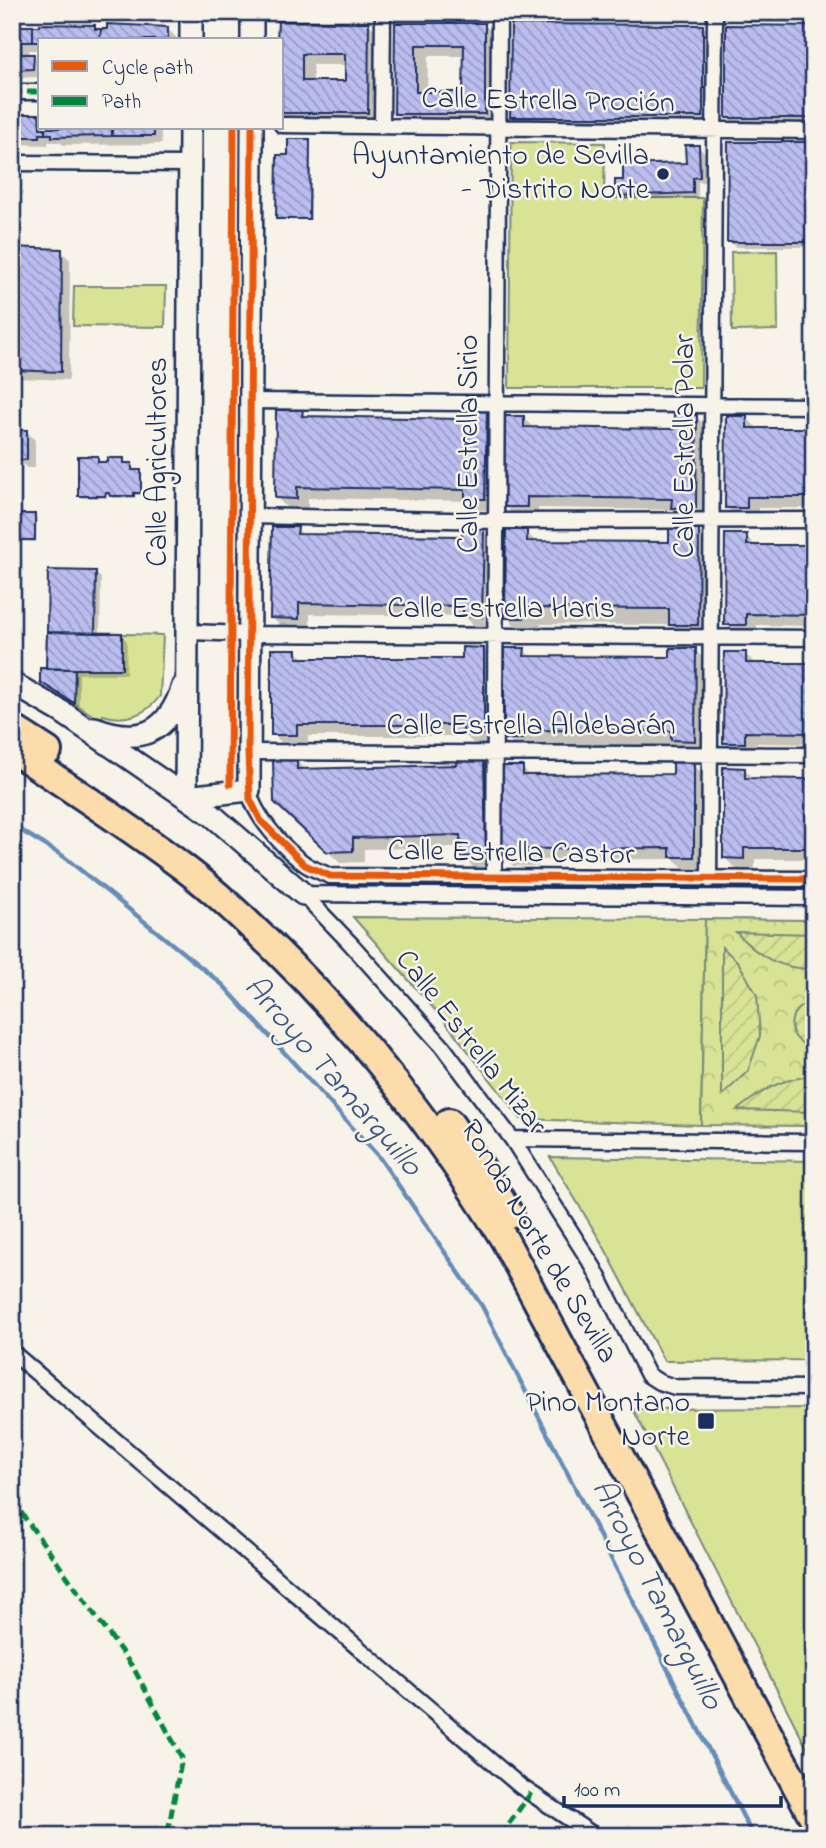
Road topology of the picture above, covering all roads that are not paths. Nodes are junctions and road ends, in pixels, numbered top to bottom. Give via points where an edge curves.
1 (191, 12) edge
2 (252, 12) edge
3 (383, 12) edge
4 (499, 12) edge
5 (715, 12) edge
6 (751, 12) edge
7 (814, 13) edge
8 (191, 38) edge
9 (252, 38) edge
10 (12, 92) edge
11 (38, 92) edge
12 (284, 125) edge
13 (382, 126) junction
14 (497, 127) junction
15 (190, 130) edge
16 (252, 130) edge
17 (714, 130) junction
18 (814, 131) edge
19 (12, 163) edge
20 (190, 164) junction
21 (250, 401) junction
22 (497, 404) junction
23 (712, 406) junction
24 (814, 406) edge
25 (249, 516) junction
26 (711, 519) junction
27 (496, 520) junction
28 (814, 520) edge
29 (188, 632) junction
30 (248, 634) junction
31 (496, 636) junction
32 (710, 637) junction
33 (814, 638) edge
34 (187, 674) junction
35 (12, 683) edge
36 (62, 712) junction
37 (12, 727) edge
38 (12, 749) edge
39 (248, 752) junction
40 (495, 754) junction
41 (710, 754) junction
42 (814, 755) edge
43 (249, 790) junction
44 (186, 797) junction
45 (494, 876) junction
46 (814, 879) edge
47 (709, 880) junction
48 (303, 894) junction
49 (814, 898) edge
50 (512, 1139) junction
51 (814, 1142) edge
52 (12, 1352) edge
53 (814, 1388) edge
54 (814, 1782) edge
55 (814, 1819) edge
56 (595, 1836) edge

1 - 8 street
2 - 9 street
3 - 13 street
4 - 14 street, Calle Estrella Sirio
5 - 17 street, Calle Estrella Polar
6 - 7 street
10 - 11 street
12 - 13 street, Calle Estrella Proción
13 - 14 street, Calle Estrella Proción
14 - 17 street, Calle Estrella Proción
14 - 22 street, Calle Estrella Sirio
15 - 20 street, Calle Agricultores
16 - 21 street
17 - 18 street, Calle Estrella Proción
17 - 23 street, Calle Estrella Polar
19 - 20 street
20 - 29 street, Calle Agricultores
21 - 22 street
21 - 25 street
22 - 23 street
22 - 27 street, Calle Estrella Sirio
23 - 24 street
23 - 26 street, Calle Estrella Polar
25 - 27 street
25 - 30 street
26 - 27 street
26 - 28 street
26 - 32 street, Calle Estrella Polar
27 - 31 street, Calle Estrella Sirio
29 - 30 street, Calle Estrella Haris
29 - 34 street, Calle Agricultores
30 - 31 street, Calle Estrella Haris
30 - 39 street
31 - 32 street, Calle Estrella Haris
31 - 40 street, Calle Estrella Sirio
32 - 33 street, Calle Estrella Haris
32 - 41 street, Calle Estrella Polar
34 - 36 street via 177,705 164,721 142,734 116,736
34 - 44 street, Calle Agricultores
35 - 36 street
36 - 44 street, Calle Estrella Mizar
37 - 54 highway, Ronda Norte de Sevilla via 193,853 264,914 331,979 454,1129 558,1299
38 - 55 highway, Ronda Norte de Sevilla via 184,868 254,929 333,1009 427,1122 524,1274
39 - 40 street, Calle Estrella Aldebarán
39 - 43 street
40 - 41 street, Calle Estrella Aldebarán
40 - 45 street, Calle Estrella Sirio
41 - 42 street, Calle Estrella Aldebarán
41 - 47 street, Calle Estrella Polar
43 - 44 street
43 - 45 street, Calle Estrella Castor via 261,821 305,865 330,876
44 - 48 street, Calle Estrella Mizar
45 - 47 street, Calle Estrella Castor
46 - 47 street, Calle Estrella Castor
48 - 49 street, Calle Estrella Castor
48 - 50 street, Calle Estrella Mizar via 442,1046
50 - 51 street
50 - 53 street, Calle Estrella Mizar via 594,1268 648,1375 675,1387
52 - 56 street via 520,1786

